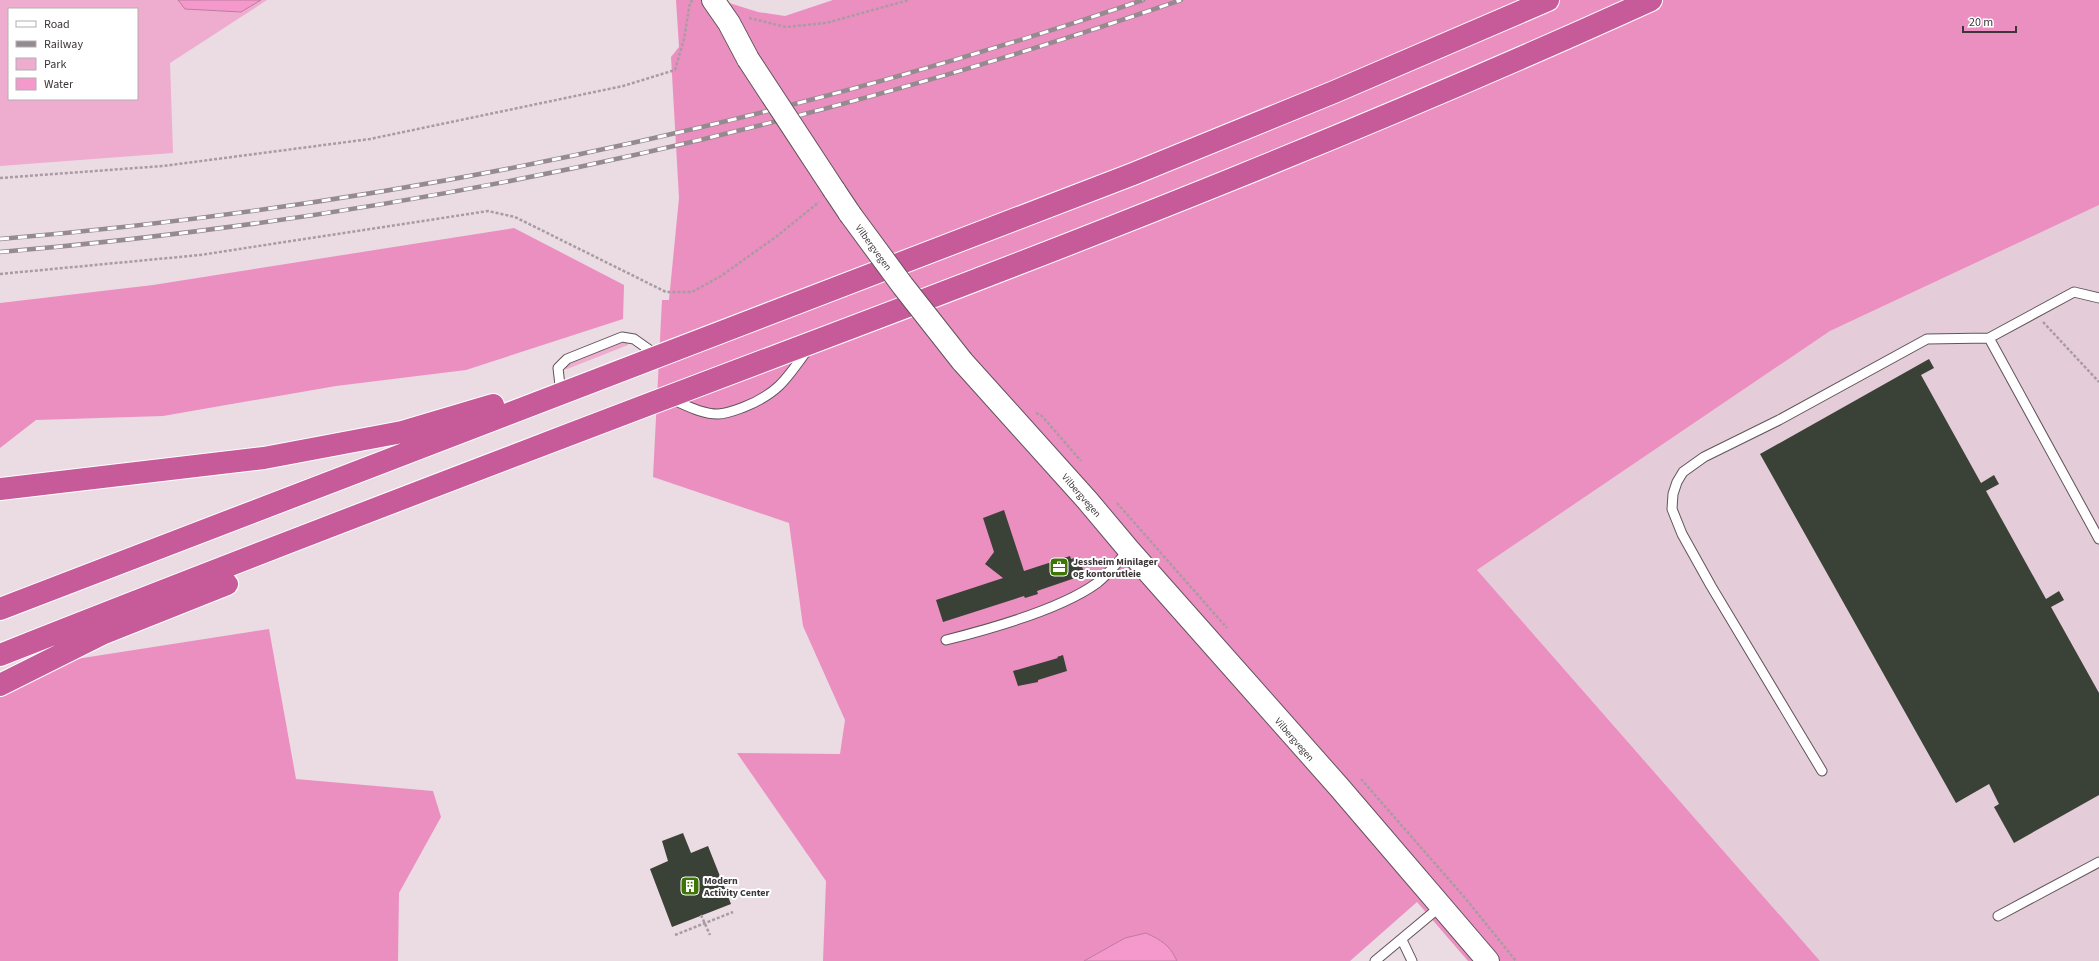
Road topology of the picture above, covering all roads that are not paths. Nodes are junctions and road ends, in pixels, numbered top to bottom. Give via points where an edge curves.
1 (713, 0) edge
2 (1548, 0) edge
3 (1651, 0) edge
4 (2099, 298) edge
5 (1989, 338) junction
6 (812, 343) junction
7 (659, 357) junction
8 (561, 394) junction
9 (668, 398) junction
10 (23, 486) junction
11 (0, 488) edge
12 (0, 496) edge
13 (332, 527) junction
14 (2099, 539) edge
15 (1129, 550) junction
16 (0, 609) edge
17 (946, 640) dead end
18 (0, 655) edge
19 (0, 685) edge
20 (1822, 771) dead end
21 (2099, 862) edge
22 (1442, 905) junction
23 (1998, 916) dead end
24 (1402, 940) junction
25 (1375, 961) edge
26 (1412, 961) edge
27 (1488, 961) edge

1 - 15 main road, Vilbergvegen, bridge via 834,190 903,286 962,361 1088,500
2 - 7 highway via 1334,92 1133,174
3 - 6 highway via 1337,138 1042,256
4 - 5 lane via 2074,292
5 - 14 lane
5 - 20 lane via 1927,339 1779,420 1704,457 1683,472 1677,482 1672,509 1682,534
6 - 9 highway
6 - 9 lane via 787,379 769,396 732,412 704,412
7 - 8 highway
7 - 8 lane via 634,339 622,337 567,359 558,368
8 - 10 highway via 534,391 402,432 272,457
8 - 16 highway
9 - 13 highway
10 - 11 highway
10 - 12 highway
13 - 18 highway
13 - 19 highway via 305,553 146,615
15 - 17 lane via 1097,583 1067,600 1032,614
15 - 22 main road, Vilbergvegen
21 - 23 lane
22 - 24 lane
22 - 27 main road, Vilbergvegen
24 - 25 lane
24 - 26 lane

